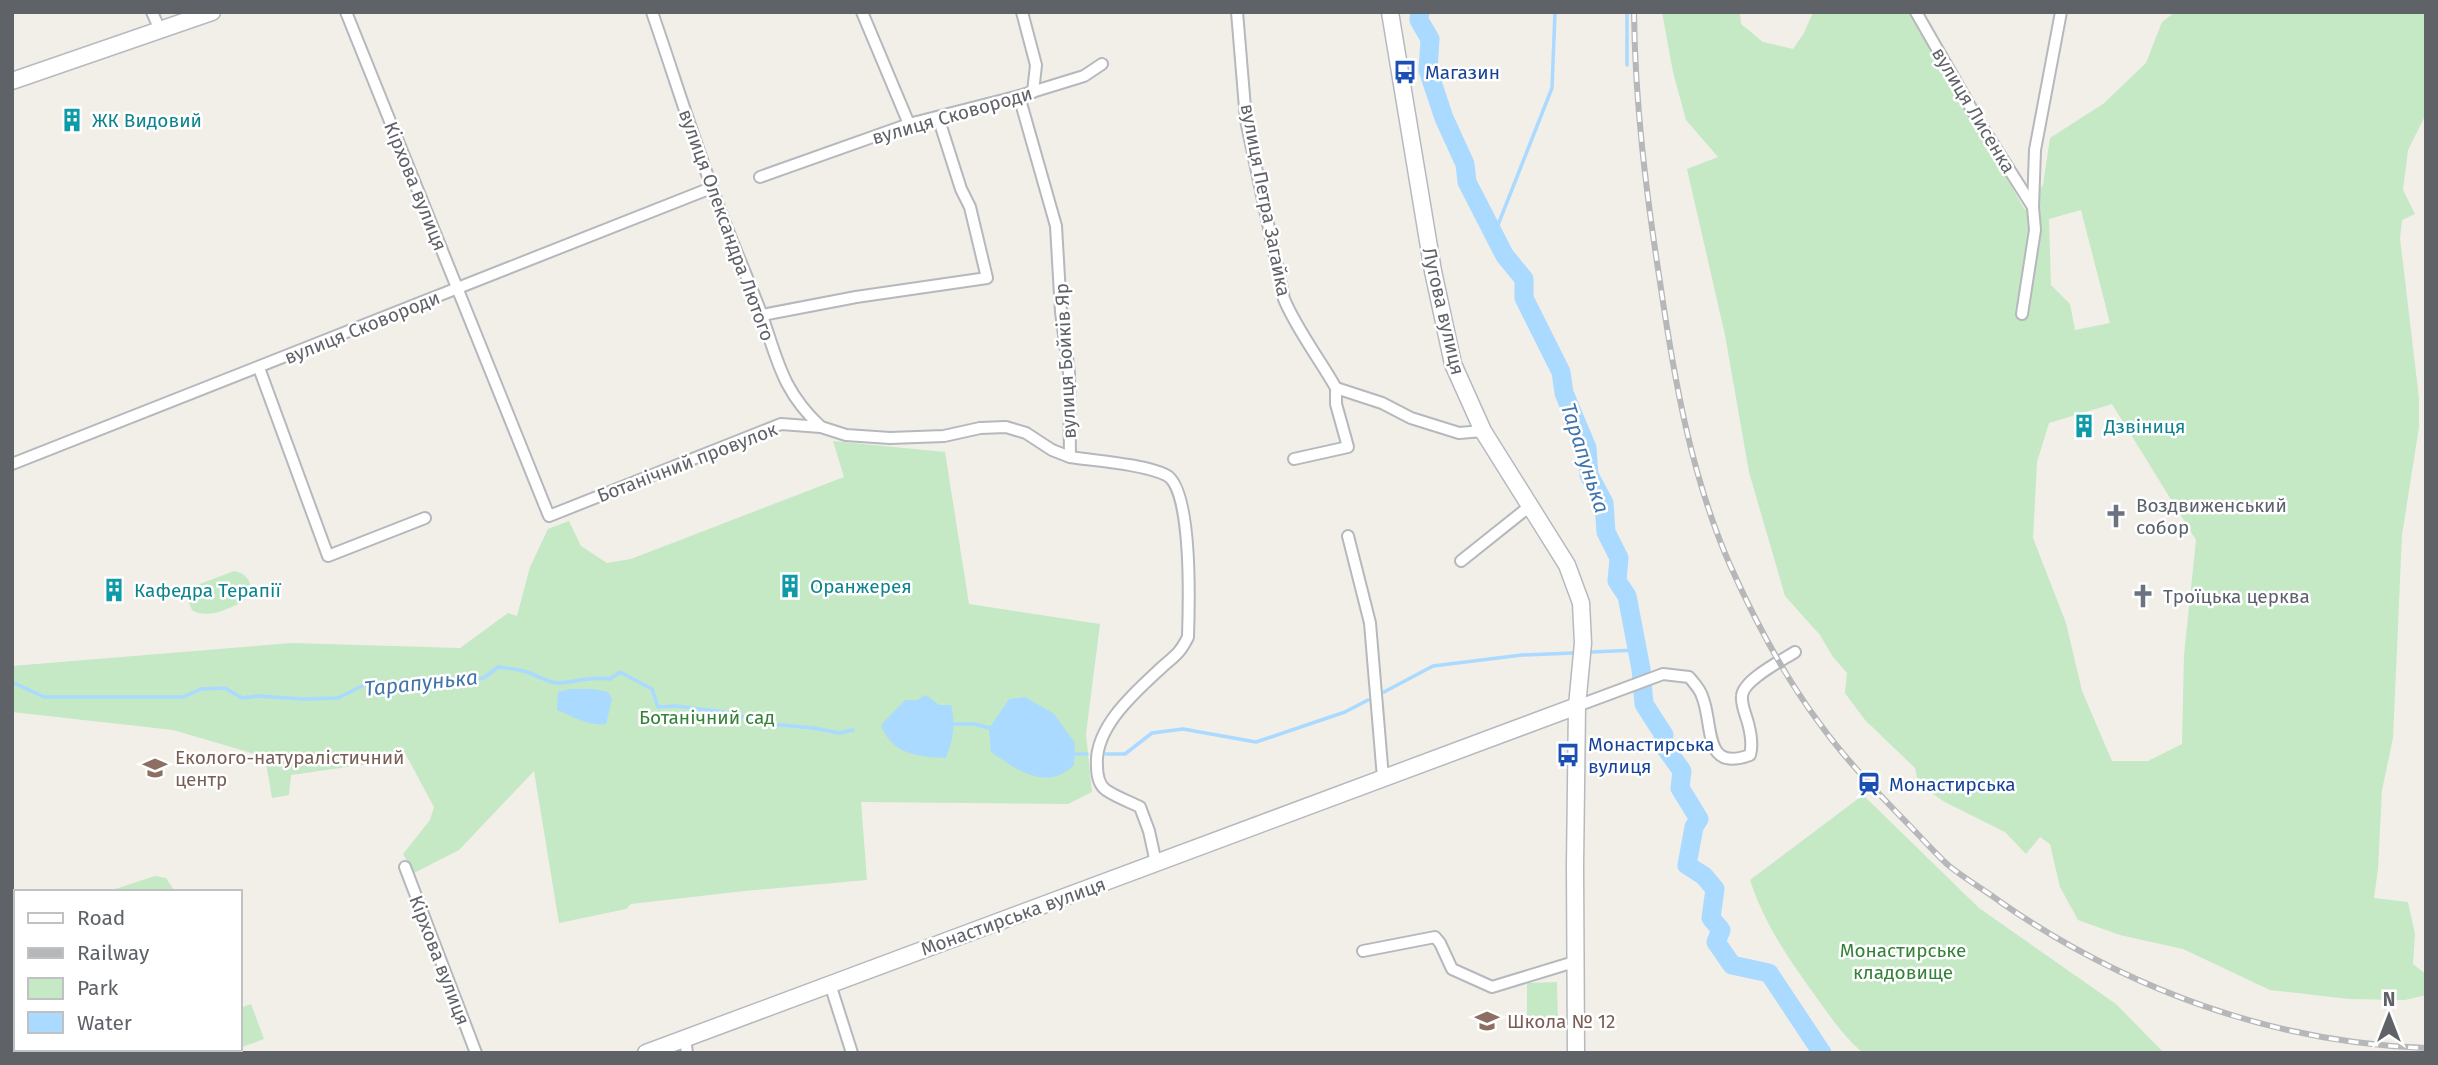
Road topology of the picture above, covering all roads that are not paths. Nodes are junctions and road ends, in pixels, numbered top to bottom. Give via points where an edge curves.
1 (152, 12) edge
2 (212, 12) edge
3 (346, 12) edge
4 (652, 12) edge
5 (862, 12) edge
6 (1023, 12) edge
7 (1237, 12) edge
8 (1390, 12) edge
9 (1916, 12) edge
10 (2061, 12) edge
11 (160, 30) junction
12 (1101, 64) dead end
13 (12, 81) edge
14 (1033, 92) junction
15 (1019, 96) junction
16 (938, 117) junction
17 (909, 124) junction
18 (760, 177) dead end
19 (712, 188) junction
20 (2032, 207) junction
21 (457, 289) junction
22 (2022, 314) dead end
23 (762, 315) junction
24 (258, 368) junction
25 (1336, 388) junction
26 (821, 427) junction
27 (1483, 431) junction
28 (1070, 457) junction
29 (1294, 459) dead end
30 (12, 464) edge
31 (1530, 506) junction
32 (549, 516) joint
33 (425, 518) dead end
34 (1348, 536) dead end
35 (1461, 561) dead end
36 (1795, 652) dead end
37 (1577, 706) junction
38 (1383, 778) junction
39 (1156, 863) junction
40 (405, 867) dead end
41 (1363, 951) dead end
42 (1574, 962) junction
43 (830, 984) junction
44 (686, 1046) edge
45 (476, 1053) edge
46 (646, 1053) edge
47 (852, 1053) edge
48 (1576, 1053) edge

1 - 11 street
2 - 11 street
3 - 21 street, Кірхова вулиця
4 - 19 street, вулиця Олександра Лютого
5 - 17 street
6 - 14 street via 1036,65
7 - 25 street, вулиця Петра Загайка via 1246,120 1284,299
8 - 27 street, Лугова вулиця via 1447,337 1453,364
9 - 20 street, вулиця Лисенка
10 - 20 street via 2035,150
11 - 13 street
12 - 14 street, вулиця Сковороди via 1084,76
14 - 15 street, вулиця Сковороди
15 - 16 street, вулиця Сковороди
15 - 28 street, вулиця Бойків Яр via 1056,226 1069,373
16 - 17 street, вулиця Сковороди
16 - 23 street via 970,207 987,278
17 - 18 street, вулиця Сковороди
19 - 21 street, вулиця Сковороди
19 - 23 street, вулиця Олександра Лютого
20 - 22 street via 2035,230
21 - 24 street, вулиця Сковороди
21 - 32 street, Кірхова вулиця
23 - 26 street, вулиця Олександра Лютого via 788,388 802,410
24 - 30 street, вулиця Сковороди
24 - 33 street via 328,556
25 - 27 street via 1459,433
25 - 29 street via 1348,447
26 - 28 street, Ботанічний провулок via 846,435 890,438 1006,427
26 - 32 street, Ботанічний провулок via 780,424
27 - 31 street, Лугова вулиця
28 - 39 street, вулиця Бойків Яр via 1168,475 1176,486 1187,527 1188,637 1181,652 1114,717 1100,737 1096,756 1097,775 1104,789 1140,807
31 - 35 street
31 - 37 street, Лугова вулиця via 1567,565 1581,603 1583,643
34 - 38 street via 1370,623
36 - 37 street via 1743,689 1751,749 1750,755 1739,759 1719,756 1713,747 1702,694 1689,677 1663,674
37 - 38 street, Монастирська вулиця
37 - 42 street, Лугова вулиця
38 - 39 street, Монастирська вулиця
39 - 43 street, Монастирська вулиця
40 - 45 street, Кірхова вулиця
41 - 42 street via 1435,937 1452,970 1492,987
42 - 48 street, Лугова вулиця
43 - 44 street, Монастирська вулиця
43 - 47 street
44 - 46 street, Монастирська вулиця

